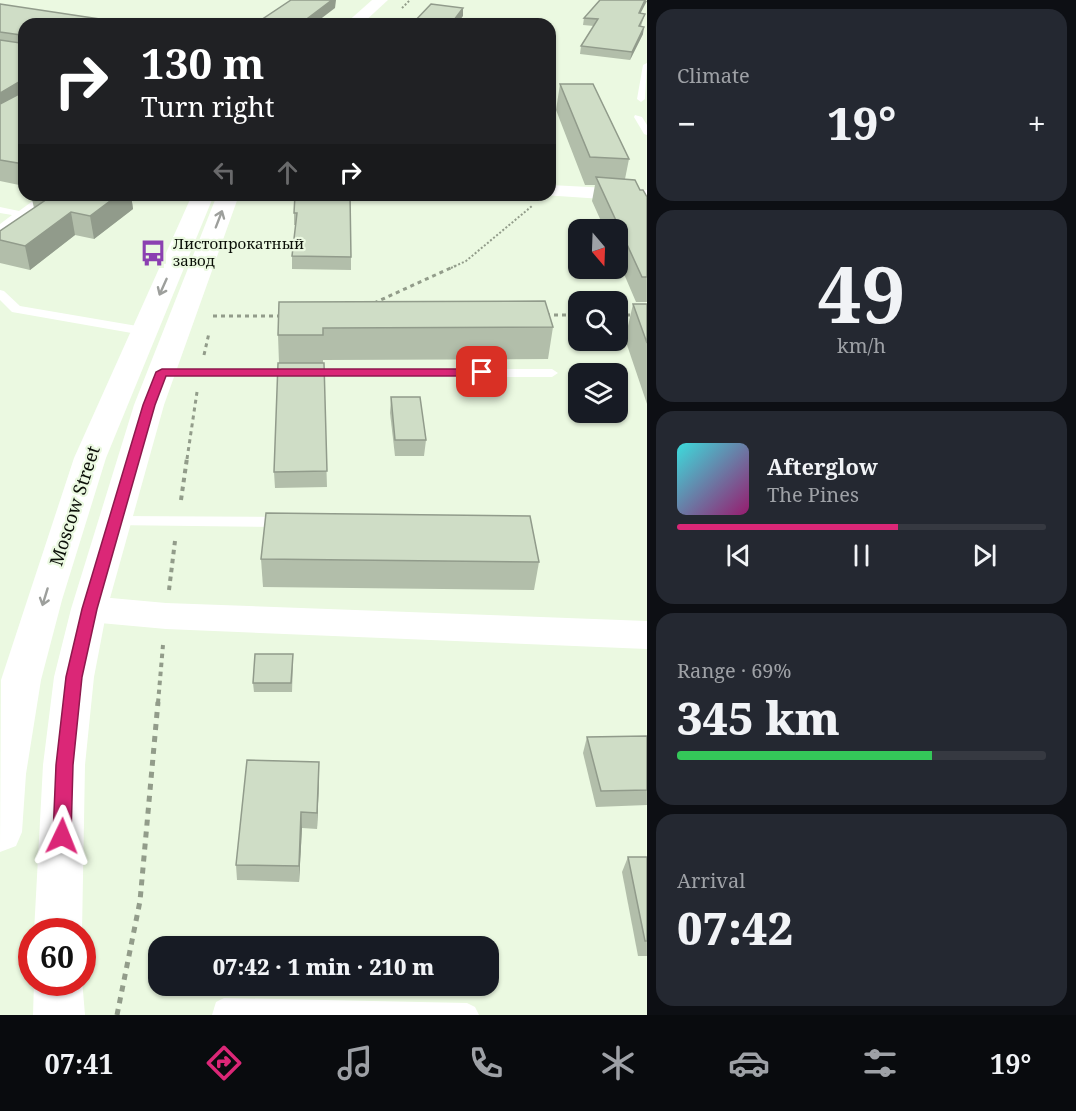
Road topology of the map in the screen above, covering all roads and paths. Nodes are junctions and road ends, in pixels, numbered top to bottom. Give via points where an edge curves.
1 (381, 0) edge
2 (399, 0) edge
3 (360, 18) edge
4 (379, 18) edge
5 (647, 65) edge
6 (646, 75) edge
7 (641, 99) dead end
8 (638, 117) dead end
9 (647, 132) edge
10 (647, 196) edge
11 (556, 197) edge
12 (39, 201) edge
13 (200, 201) edge
14 (226, 201) edge
15 (538, 201) edge
16 (0, 210) edge
17 (21, 214) junction
18 (0, 229) edge
19 (0, 293) edge
20 (366, 307) edge
21 (544, 315) edge
22 (568, 315) edge
23 (628, 315) edge
24 (637, 315) edge
25 (212, 316) dead end
26 (290, 316) edge
27 (143, 331) junction
28 (162, 372) junction
29 (552, 372) dead end
30 (115, 520) junction
31 (295, 523) edge
32 (89, 609) junction
33 (647, 635) edge
34 (0, 832) edge
35 (59, 918) edge
36 (58, 996) edge
37 (467, 1014) edge
38 (59, 1015) edge
39 (224, 1015) edge

1 - 3 main road
2 - 4 main road
5 - 6 lane
6 - 7 lane
8 - 9 lane
10 - 11 street
12 - 17 lane
13 -> 27 main road, Moscow Street
28 -> 14 main road
15 - 20 path via 466,261
16 - 17 lane
17 - 18 lane
19 - 27 lane via 16,309
21 - 22 path
23 - 24 path
25 - 26 path
27 -> 34 main road, Moscow Street via 90,458 21,680
28 - 29 lane
28 - 30 main road
30 - 31 lane
30 - 32 main road
32 - 33 street via 166,616
32 - 35 main road via 74,677 64,765
36 - 38 main road
37 - 39 lane via 224,1010

